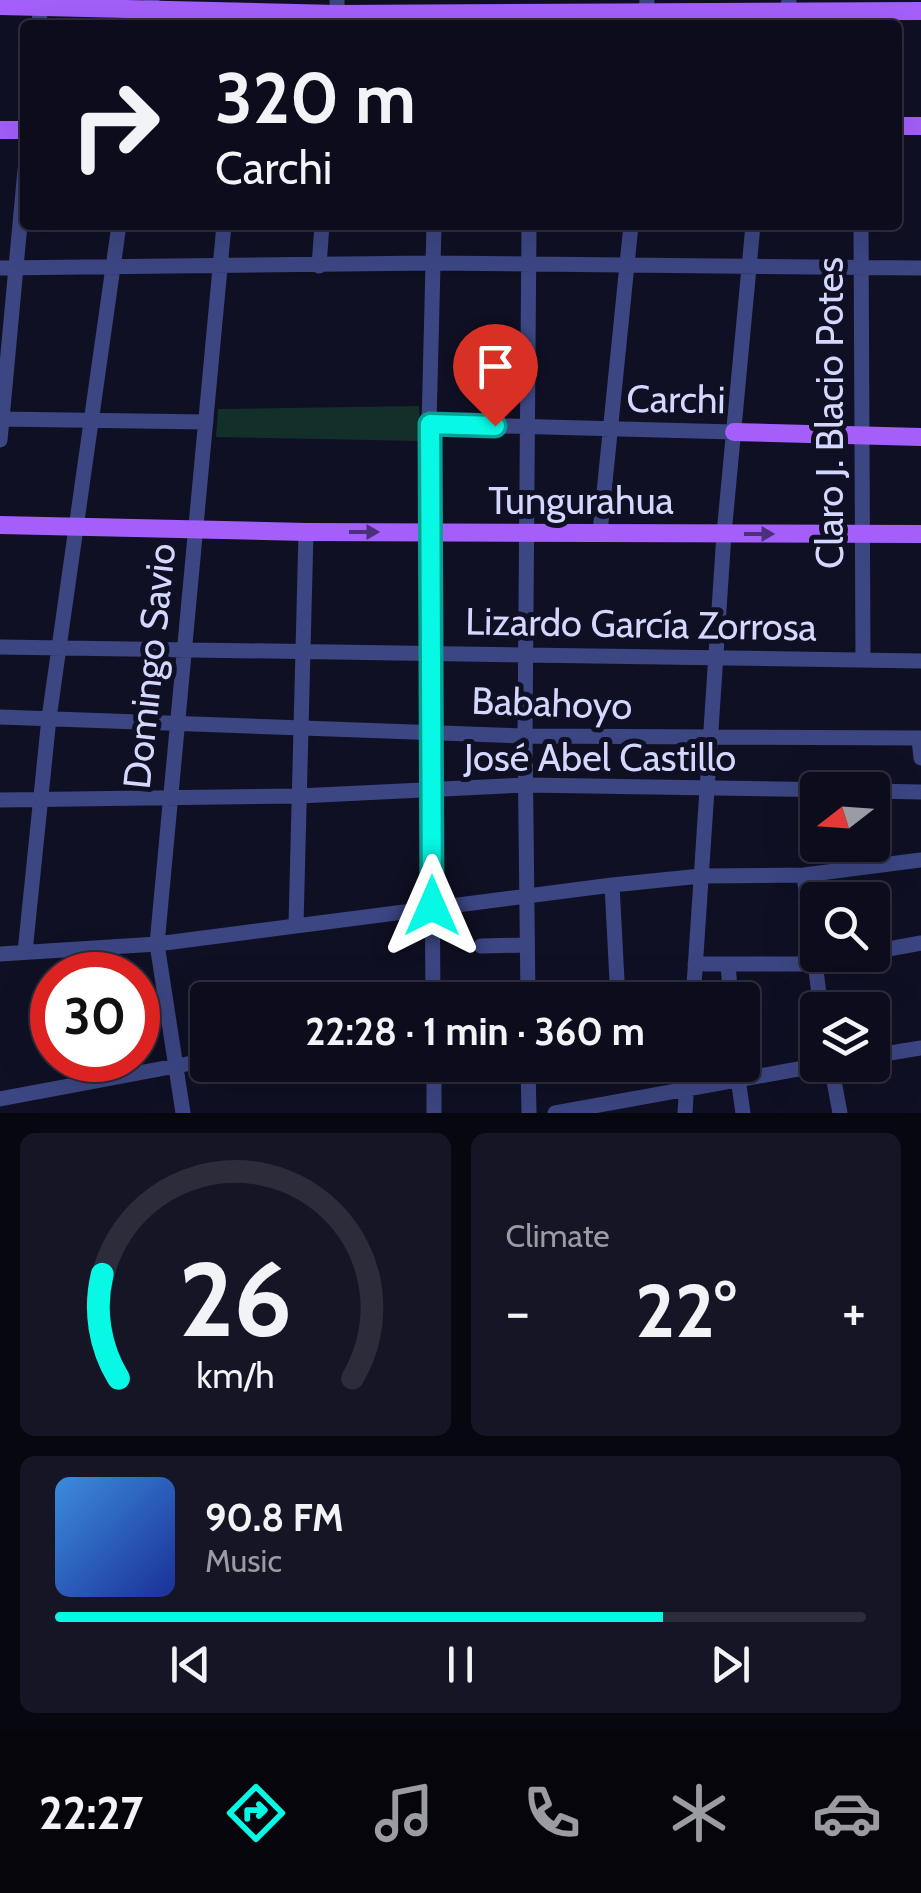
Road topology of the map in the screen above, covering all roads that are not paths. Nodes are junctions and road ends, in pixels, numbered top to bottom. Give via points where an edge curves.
1 (0, 6) edge
2 (921, 10) edge
3 (40, 12) edge
4 (491, 12) edge
5 (150, 13) edge
6 (646, 15) edge
7 (0, 16) edge
8 (337, 16) edge
9 (786, 16) edge
10 (245, 19) edge
11 (455, 20) edge
12 (921, 20) edge
13 (20, 198) edge
14 (118, 230) edge
15 (224, 230) edge
16 (322, 230) edge
17 (434, 230) edge
18 (529, 230) edge
19 (632, 230) edge
20 (752, 230) edge
21 (861, 230) edge
22 (431, 263) junction
23 (529, 264) junction
24 (220, 266) junction
25 (319, 266) junction
26 (748, 266) junction
27 (113, 267) junction
28 (628, 267) junction
29 (861, 267) junction
30 (921, 268) edge
31 (7, 269) edge
32 (1, 419) edge
33 (90, 420) junction
34 (206, 422) junction
35 (430, 424) junction
36 (527, 426) junction
37 (611, 430) junction
38 (734, 432) junction
39 (862, 435) junction
40 (921, 437) edge
41 (0, 440) edge
42 (0, 526) edge
43 (74, 527) junction
44 (196, 529) junction
45 (306, 532) junction
46 (430, 532) junction
47 (526, 532) junction
48 (600, 532) junction
49 (724, 534) junction
50 (921, 534) edge
51 (862, 535) junction
52 (0, 647) edge
53 (58, 647) junction
54 (182, 650) junction
55 (303, 652) junction
56 (431, 654) junction
57 (525, 654) junction
58 (716, 659) junction
59 (863, 660) junction
60 (921, 661) edge
61 (0, 716) edge
62 (48, 718) junction
63 (175, 724) junction
64 (301, 726) junction
65 (432, 730) junction
66 (524, 736) junction
67 (920, 738) edge
68 (710, 740) junction
69 (921, 758) edge
70 (525, 785) junction
71 (707, 787) junction
72 (800, 789) edge
73 (432, 791) junction
74 (890, 791) edge
75 (921, 792) edge
76 (299, 796) junction
77 (0, 800) edge
78 (38, 800) junction
79 (167, 800) junction
80 (921, 860) edge
81 (804, 875) junction
82 (701, 876) junction
83 (805, 882) edge
84 (612, 885) junction
85 (526, 894) junction
86 (432, 906) junction
87 (296, 925) junction
88 (921, 942) edge
89 (156, 944) junction
90 (527, 945) junction
91 (481, 946) dead end
92 (890, 948) edge
93 (26, 952) junction
94 (0, 954) edge
95 (695, 964) junction
96 (800, 964) edge
97 (728, 965) junction
98 (433, 982) edge
99 (528, 982) edge
100 (617, 982) edge
101 (694, 982) edge
102 (729, 982) edge
103 (921, 1048) edge
104 (890, 1053) edge
105 (190, 1063) edge
106 (174, 1066) junction
107 (800, 1067) edge
108 (760, 1071) edge
109 (434, 1082) edge
110 (528, 1082) edge
111 (687, 1082) edge
112 (710, 1082) edge
113 (738, 1082) edge
114 (834, 1082) edge
115 (686, 1090) junction
116 (0, 1099) edge
117 (183, 1113) edge
118 (434, 1113) edge
119 (529, 1113) edge
120 (554, 1113) edge
121 (686, 1113) edge
122 (743, 1113) edge
123 (840, 1113) edge

1 - 3 main road
2 - 9 main road
3 - 5 main road
3 - 7 main road
4 - 6 main road
4 - 11 main road
5 - 10 main road
6 - 9 main road
8 - 10 main road
8 - 11 main road
9 - 12 main road
13 - 31 street
14 - 27 street
15 - 24 street, Domingo Savio
16 - 25 street
17 - 22 street
18 - 23 street
19 - 28 street
20 - 26 street
21 - 29 street, Claro J. Blacio Potes
22 - 23 street
22 - 25 street
22 - 35 street
23 - 28 street
23 - 36 street
24 - 25 street
24 - 27 street
24 - 34 street, Domingo Savio
26 - 28 street
26 - 29 street
26 - 38 street
27 - 31 street
27 - 33 street
28 - 37 street
29 - 30 street
29 - 39 street, Claro J. Blacio Potes
31 - 32 street
32 - 33 street
32 - 41 street
33 - 34 street
33 - 43 street
34 - 44 street, Domingo Savio
35 - 36 street, Carchi
35 - 46 street
36 - 37 street, Carchi
36 - 47 street
37 - 38 street, Carchi
37 - 48 street
38 - 39 main road, Carchi
38 - 49 street
39 - 40 main road, Carchi
39 - 51 street, Claro J. Blacio Potes
42 - 43 main road, Tungurahua
43 - 44 main road, Tungurahua
43 - 53 street
44 - 45 main road, Tungurahua
44 - 54 street, Domingo Savio
45 -> 46 main road, Tungurahua
45 - 55 street
46 - 47 main road, Tungurahua
46 - 56 street
47 - 48 main road, Tungurahua
47 - 57 street
48 - 49 main road, Tungurahua
49 -> 51 main road, Tungurahua
49 - 58 street
50 - 51 main road, Tungurahua
51 - 59 street, Claro J. Blacio Potes
52 - 53 street, Lizardo García Zorrosa
53 - 54 street, Lizardo García Zorrosa
53 - 62 street
54 - 55 street, Lizardo García Zorrosa
54 - 63 street, Domingo Savio
55 - 56 street, Lizardo García Zorrosa
55 - 64 street
56 - 57 street, Lizardo García Zorrosa
56 - 65 street
57 - 58 street, Lizardo García Zorrosa
57 - 66 street
58 - 59 street, Lizardo García Zorrosa
58 - 68 street
59 - 60 street, Lizardo García Zorrosa
61 - 62 street, Babahoyo
62 - 63 street, Babahoyo
62 - 78 street
63 - 64 street, Babahoyo
63 - 79 street, Domingo Savio
64 - 65 street, Babahoyo
64 - 76 street
65 - 66 street, Babahoyo
65 - 73 street
66 - 68 street, Babahoyo
66 - 70 street
67 - 68 street, Babahoyo
67 - 69 street
68 - 71 street
70 - 71 street, José Abel Castillo
70 - 73 street, José Abel Castillo
70 - 85 street
71 - 72 street, José Abel Castillo
71 - 82 street
73 - 76 street, José Abel Castillo
73 - 86 street
74 - 75 street
76 - 79 street, José Abel Castillo
76 - 87 street
77 - 78 street, José Abel Castillo
78 - 79 street, José Abel Castillo
78 - 93 street
79 - 89 street, Domingo Savio
80 - 81 street
81 - 82 street
81 - 83 street
82 - 84 street
82 - 95 street
84 - 85 street
84 - 100 street
85 - 86 street
85 - 90 street
86 - 87 street
86 - 98 street
87 - 89 street
88 - 92 street
89 - 93 street
89 - 106 street, Domingo Savio
90 - 91 street
90 - 99 street
93 - 94 street
95 - 97 street
95 - 101 street
96 - 97 street
97 - 102 street
103 - 104 street
105 - 106 street
106 - 116 street
106 - 117 street, Domingo Savio
107 - 108 street
109 - 118 street
110 - 119 street
111 - 115 street
112 - 115 street
113 - 122 street
114 - 123 street
115 - 120 street
115 - 121 street

